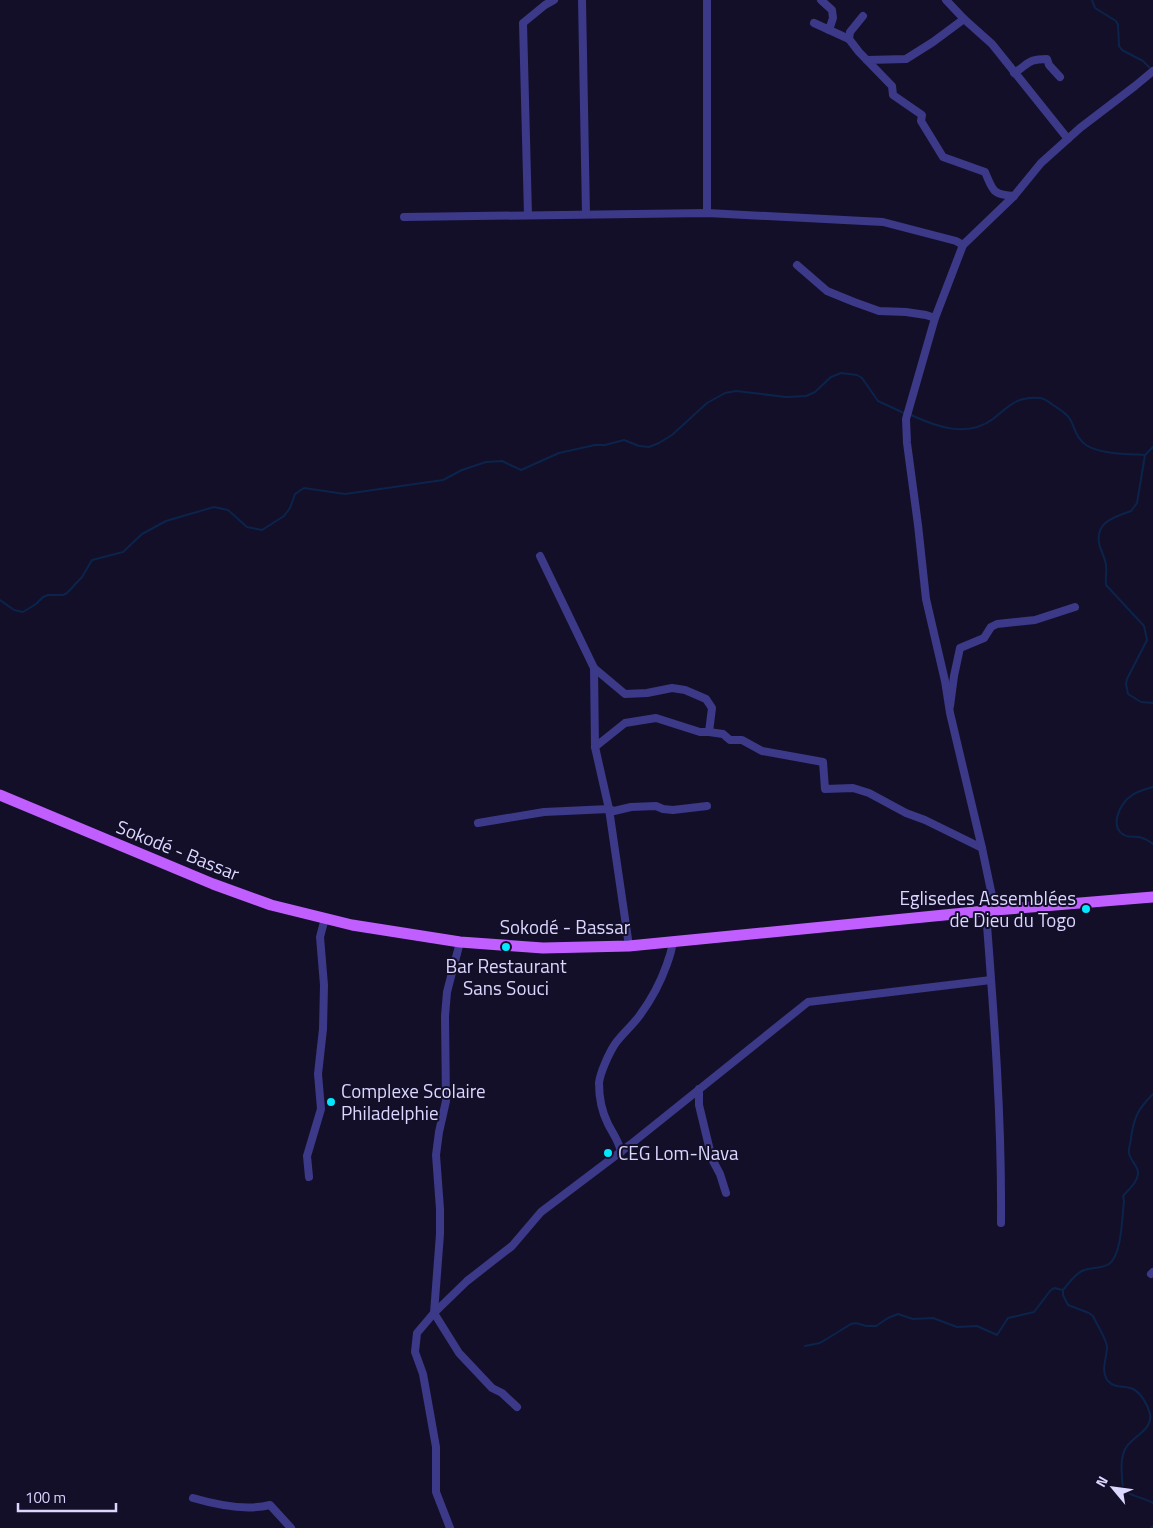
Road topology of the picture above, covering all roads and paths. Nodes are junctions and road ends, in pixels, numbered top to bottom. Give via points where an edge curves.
1 (554, 0) edge
2 (582, 0) edge
3 (707, 0) edge
4 (820, 0) edge
5 (946, 0) edge
6 (863, 16) dead end
7 (964, 19) junction
8 (814, 23) dead end
9 (829, 30) junction
10 (849, 39) junction
11 (867, 60) junction
12 (1153, 71) edge
13 (1014, 73) junction
14 (1060, 77) dead end
15 (1068, 138) junction
16 (1014, 196) junction
17 (586, 214) junction
18 (707, 214) junction
19 (528, 215) junction
20 (404, 217) dead end
21 (963, 245) junction
22 (797, 265) dead end
23 (935, 318) junction
24 (540, 556) dead end
25 (1075, 607) dead end
26 (594, 668) junction
27 (949, 712) junction
28 (709, 732) junction
29 (595, 747) junction
30 (0, 795) edge
31 (707, 806) dead end
32 (609, 809) junction
33 (478, 823) dead end
34 (982, 848) junction
35 (1153, 897) edge
36 (990, 911) junction
37 (325, 918) junction
38 (460, 942) junction
39 (672, 942) junction
40 (629, 946) junction
41 (991, 980) junction
42 (699, 1089) junction
43 (621, 1152) junction
44 (309, 1177) dead end
45 (726, 1193) dead end
46 (1001, 1223) dead end
47 (434, 1313) junction
48 (517, 1407) dead end
49 (193, 1498) dead end
50 (291, 1528) edge
51 (450, 1528) edge

1 - 19 street via 523,23
2 - 17 street
3 - 18 street
4 - 9 street via 832,10
5 - 7 street
6 - 10 street via 850,32
7 - 11 street via 906,59
7 - 13 street via 992,44
8 - 9 street
9 - 10 street
10 - 11 street
11 - 16 street via 892,86 893,95 922,115 921,121 943,157 985,172 994,190 1001,195
12 - 15 street
13 - 14 street via 1028,62 1047,59
13 - 15 street
15 - 16 street via 1041,162
16 - 21 street
17 - 18 street
17 - 19 street
18 - 21 street via 883,222
19 - 20 street
21 - 23 street
22 - 23 street via 827,291 879,310
23 - 27 street via 906,418 926,599
24 - 26 street
25 - 27 street via 1035,620 997,624 984,638 960,648
26 - 28 street via 625,694 672,688 706,700 712,708
26 - 29 street
27 - 34 street
28 - 29 street via 656,718 625,723
28 - 34 street via 724,734 730,740 742,740 762,751 823,762 824,789 853,788 869,793
29 - 32 street
30 - 37 main road, Sokodé - Bassar via 212,884
31 - 32 street via 673,810 656,806
32 - 33 street via 544,812
32 - 40 street
34 - 36 street
35 - 36 main road, Sokodé - Bassar
36 - 39 main road, Sokodé - Bassar
36 - 41 street
37 - 38 main road, Sokodé - Bassar
37 - 44 street via 320,937 324,985 318,1074 321,1109 307,1156
38 - 40 main road, Sokodé - Bassar via 543,948
38 - 47 street via 447,992 445,1016 446,1101 436,1155 440,1234
39 - 40 main road, Sokodé - Bassar
39 - 43 street via 666,968 653,995 641,1015 615,1044 599,1081 603,1112
41 - 42 street via 808,1002
41 - 46 street via 1002,1159
42 - 43 street
42 - 45 street via 699,1105 712,1159
43 - 47 street via 541,1212 512,1246 467,1281
47 - 48 street via 459,1353 492,1388
47 - 51 street via 417,1333 415,1352 423,1374 436,1447 436,1492
49 - 50 street via 208,1503 258,1508 270,1505

